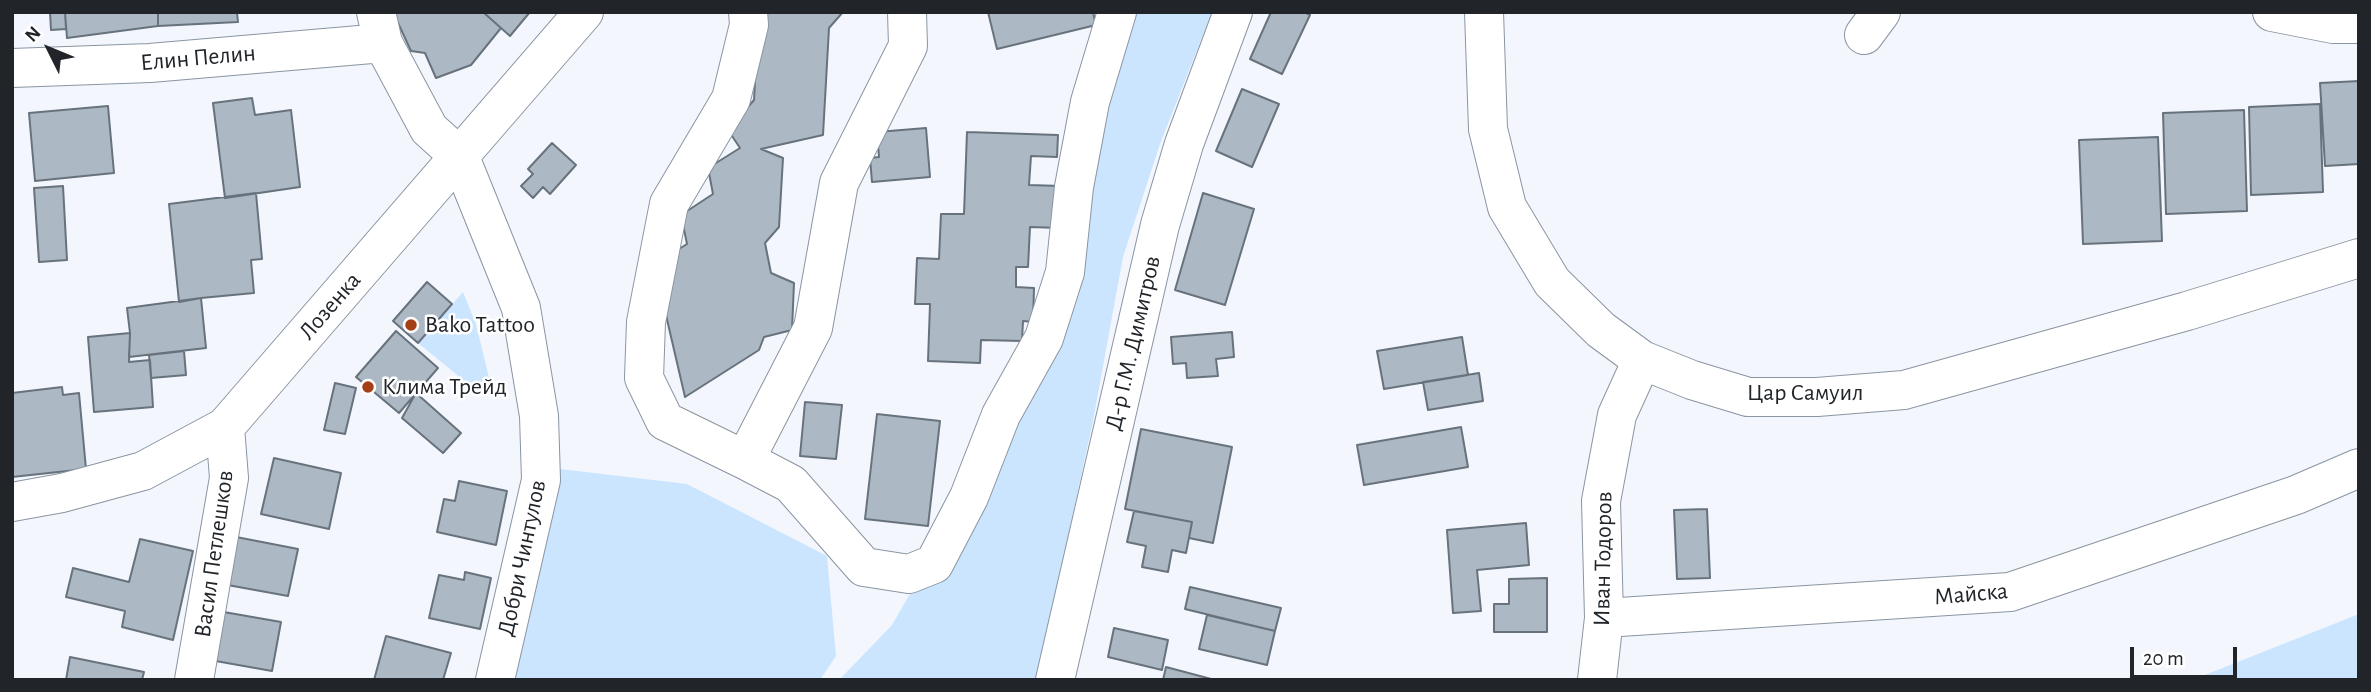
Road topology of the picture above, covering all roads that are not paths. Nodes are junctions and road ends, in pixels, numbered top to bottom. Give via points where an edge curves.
1 (584, 12) edge
2 (748, 12) edge
3 (907, 12) edge
4 (1117, 12) edge
5 (1233, 12) edge
6 (1484, 12) edge
7 (2272, 12) edge
8 (2342, 20) edge
9 (379, 27) edge
10 (12, 68) edge
11 (460, 157) junction
12 (2359, 258) edge
13 (1642, 360) junction
14 (225, 427) junction
15 (745, 460) junction
16 (2359, 468) edge
17 (12, 502) edge
18 (1604, 618) junction
19 (194, 680) edge
20 (495, 680) edge
21 (1055, 680) edge
22 (1597, 680) edge

1 - 11 street, Лозенка
2 - 15 street via 731,99 669,204 646,322 644,378 665,421
3 - 15 street via 908,46 839,183 813,328
4 - 15 street via 1090,102 1065,272 1044,338 1001,415 969,497 934,564 909,573 864,567 790,484
5 - 21 street, Д-р Г.М. Димитров via 1184,144 1160,225
6 - 13 street, Цар Самуил via 1488,129 1507,207 1552,282 1601,330
7 - 8 street
9 - 10 street, Елин Пелин via 150,63
9 - 11 street, Добри Чинтулов via 429,129
11 - 14 street, Лозенка
11 - 20 street, Добри Чинтулов via 521,308 539,416 541,480
12 - 13 street, Цар Самуил via 1904,390 1748,397
13 - 18 street, Иван Тодоров via 1617,415 1601,501
14 - 17 street, Лозенка via 143,471
14 - 19 street, Васил Петлешков via 229,478
16 - 18 street, Майска via 2296,495 2010,592
18 - 22 street, Иван Тодоров

